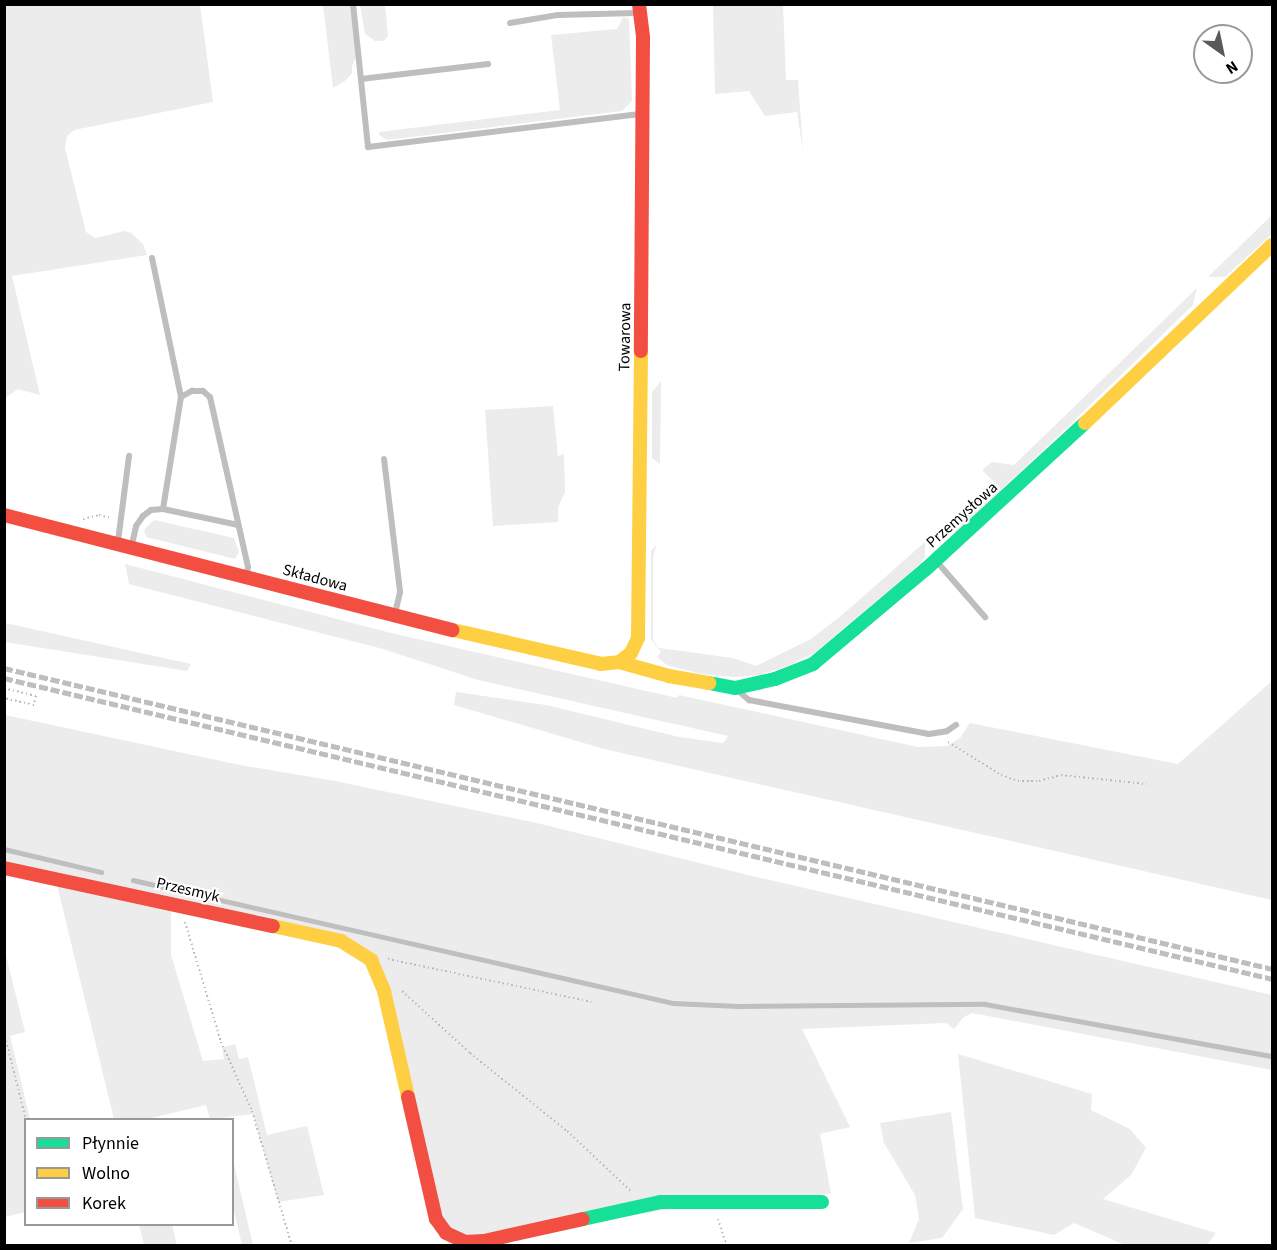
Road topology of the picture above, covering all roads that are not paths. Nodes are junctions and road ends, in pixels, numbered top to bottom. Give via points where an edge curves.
1 (353, 4) edge
2 (640, 9) edge
3 (510, 23) dead end
4 (488, 64) dead end
5 (361, 79) junction
6 (643, 114) junction
7 (1272, 245) edge
8 (152, 258) dead end
9 (180, 398) junction
10 (129, 456) dead end
11 (384, 459) dead end
12 (163, 508) junction
13 (4, 516) edge
14 (238, 525) junction
15 (124, 545) junction
16 (936, 560) junction
17 (246, 577) junction
18 (394, 616) junction
19 (985, 617) dead end
20 (619, 662) junction
21 (735, 688) junction
22 (956, 725) dead end
23 (4, 868) edge
24 (822, 1202) dead end

1 - 5 lane
2 - 3 lane
2 - 6 street, Towarowa
4 - 5 lane
5 - 6 lane via 368,147
6 - 20 street, Towarowa via 639,620 638,638 631,653
7 - 16 street, Przemysłowa
8 - 9 lane
9 - 12 lane
9 - 14 lane via 192,391 203,391 210,397
10 - 15 lane
11 - 18 lane via 400,592
12 - 14 lane
12 - 15 lane via 143,516
13 - 15 street, Składowa
14 - 17 lane via 248,567
15 - 17 street, Składowa
16 - 19 lane
16 - 21 street, Przemysłowa via 813,664 775,679
17 - 18 street, Składowa
18 - 20 street, Składowa via 601,664
20 - 21 street, Przemysłowa
21 - 22 lane via 749,700 929,734
23 - 24 street, Przesmyk via 341,941 371,960 384,991 436,1219 446,1233 465,1242 645,1205

